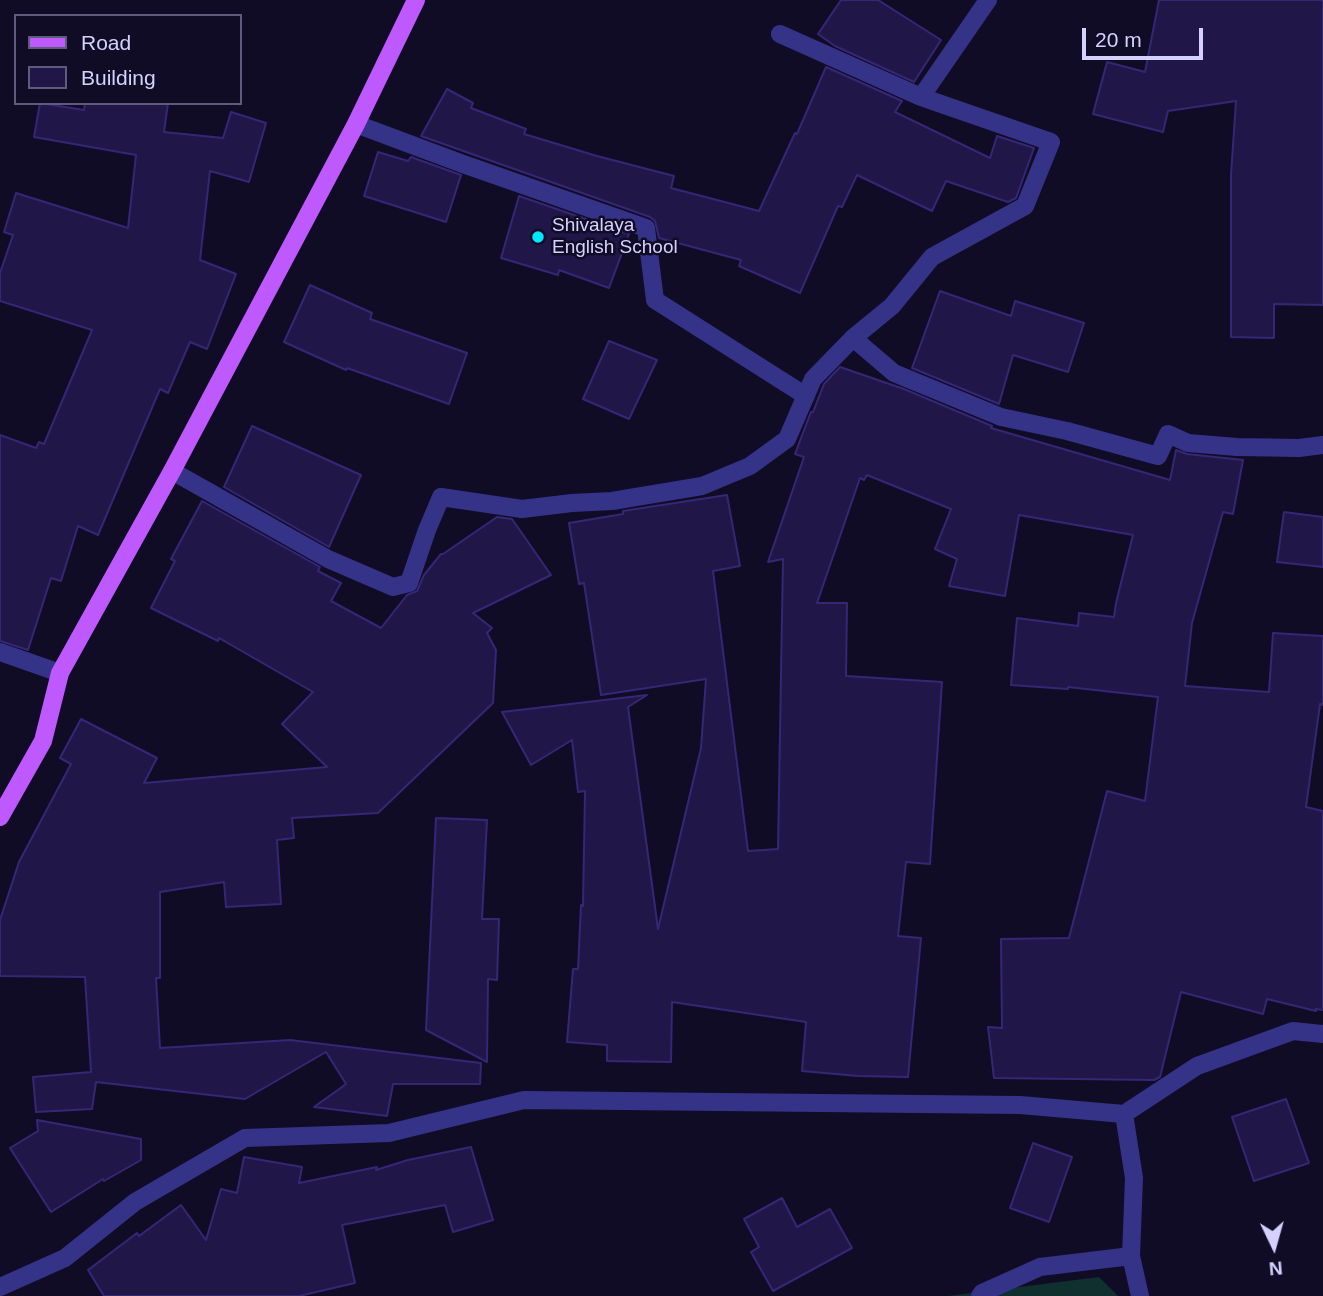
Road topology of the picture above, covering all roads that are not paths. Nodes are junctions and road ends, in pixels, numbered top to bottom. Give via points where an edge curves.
1 (416, 0) edge
2 (988, 0) edge
3 (780, 34) dead end
4 (921, 97) junction
5 (356, 124) junction
6 (853, 338) junction
7 (806, 396) junction
8 (1323, 445) edge
9 (172, 471) junction
10 (0, 652) edge
11 (60, 673) junction
12 (0, 817) edge
13 (1323, 1034) edge
14 (1124, 1114) junction
15 (1131, 1256) junction
16 (0, 1287) edge
17 (980, 1296) edge
18 (1140, 1296) edge

1 - 5 main road
2 - 4 street
3 - 4 street
4 - 6 street via 1051,142 1025,206 932,257 892,306
5 - 7 street via 646,228 655,300
5 - 9 main road
6 - 7 street via 813,379
6 - 8 street via 894,373 1001,417 1158,456 1168,434 1188,443 1237,447
7 - 9 street via 787,439 750,466 702,486 522,509 441,497 409,583 393,587 328,559
9 - 11 main road
10 - 11 street
11 - 12 main road via 43,741
13 - 14 street via 1293,1031 1197,1066
14 - 15 street via 1134,1178
14 - 16 street via 1020,1105 524,1100 390,1133 245,1138 135,1202 65,1258
15 - 17 street via 1040,1266
15 - 18 street

